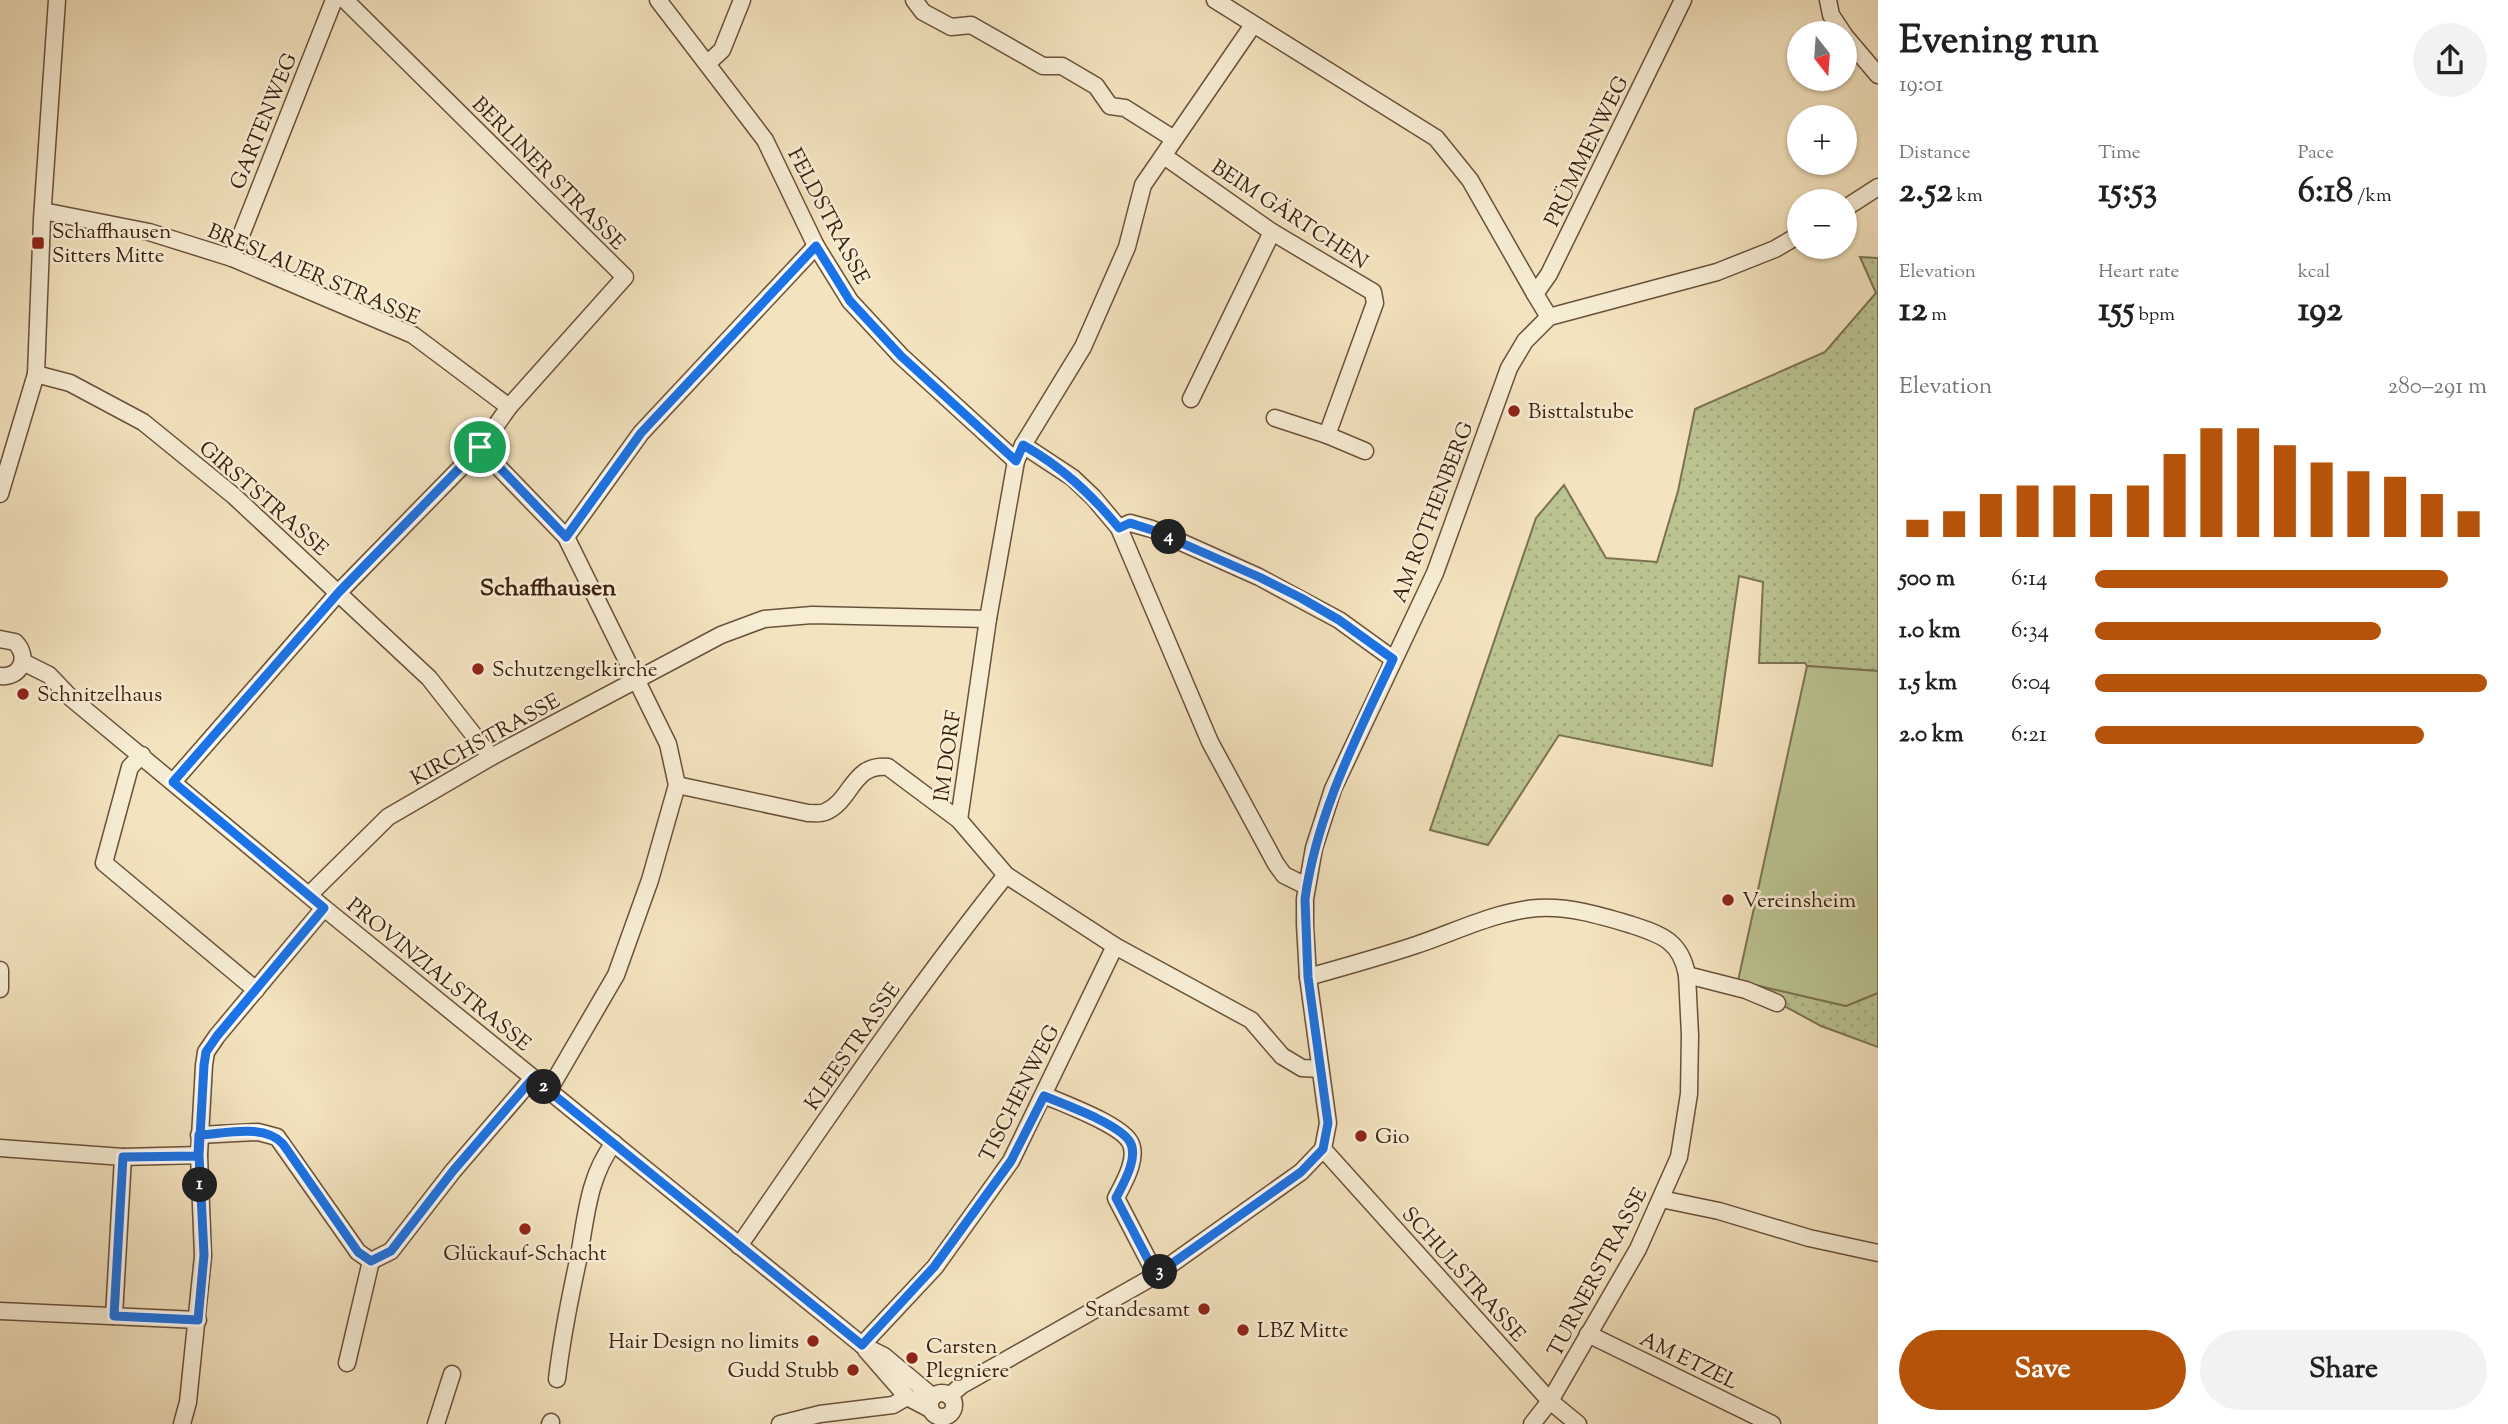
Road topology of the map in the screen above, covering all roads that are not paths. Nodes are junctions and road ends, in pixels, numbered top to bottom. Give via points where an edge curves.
1 (57, 0) edge
2 (334, 0) edge
3 (345, 0) edge
4 (658, 0) edge
5 (742, 0) edge
6 (914, 0) edge
7 (1215, 0) edge
8 (1683, 0) edge
9 (1828, 0) edge
10 (1835, 21) edge
11 (1253, 25) junction
12 (1857, 50) edge
13 (708, 63) junction
14 (1878, 75) edge
15 (1174, 139) junction
16 (1164, 156) junction
17 (1878, 187) edge
18 (1857, 201) edge
19 (43, 211) junction
20 (1272, 232) junction
21 (1787, 242) edge
22 (816, 246) junction
23 (232, 258) junction
24 (1535, 293) junction
25 (1549, 317) junction
26 (36, 374) junction
27 (1191, 398) dead end
28 (509, 407) junction
29 (1275, 418) dead end
30 (1327, 435) junction
31 (1023, 445) junction
32 (480, 447) junction
33 (1365, 452) dead end
34 (1016, 461) junction
35 (0, 494) edge
36 (1119, 528) junction
37 (566, 537) junction
38 (339, 592) junction
39 (988, 619) junction
40 (0, 639) edge
41 (1393, 659) junction
42 (23, 662) junction
43 (0, 676) edge
44 (638, 681) junction
45 (142, 755) junction
46 (491, 757) junction
47 (173, 782) junction
48 (677, 785) junction
49 (959, 820) junction
50 (1006, 875) junction
51 (1307, 886) junction
52 (309, 895) junction
53 (324, 908) junction
54 (1115, 946) junction
55 (0, 970) edge
56 (1687, 975) junction
57 (1308, 977) junction
58 (0, 989) edge
59 (256, 990) junction
60 (1777, 1003) dead end
61 (1320, 1069) junction
62 (533, 1078) junction
63 (549, 1090) junction
64 (1044, 1096) junction
65 (199, 1135) junction
66 (614, 1143) junction
67 (0, 1148) edge
68 (1323, 1149) junction
69 (199, 1155) junction
70 (123, 1157) junction
71 (1661, 1199) junction
72 (739, 1246) junction
73 (1878, 1253) edge
74 (371, 1261) junction
75 (1156, 1275) junction
76 (0, 1311) edge
77 (114, 1316) junction
78 (198, 1320) junction
79 (1588, 1334) junction
80 (862, 1345) junction
81 (347, 1363) dead end
82 (452, 1374) dead end
83 (557, 1379) dead end
84 (907, 1397) junction
85 (937, 1401) junction
86 (1550, 1401) junction
87 (953, 1419) edge
88 (181, 1424) edge
89 (436, 1424) edge
90 (780, 1424) edge
91 (1532, 1424) edge
92 (1578, 1424) edge
93 (1772, 1424) edge

1 - 19 street
2 - 23 street, GARTENWEG
3 - 28 street, BERLINER STRASSE via 625,277
4 - 13 street, FELDSTRASSE
5 - 13 street via 722,50
6 - 15 street via 923,12 951,27 971,25 1043,66 1062,66 1096,86 1110,106 1125,108
7 - 11 street
8 - 24 street, PRÜMMENWEG via 1549,274
9 - 10 street
11 - 15 street, IM DORF
11 - 24 street via 1436,138 1470,180
12 - 14 street
13 - 22 street, FELDSTRASSE via 765,140
15 - 16 street, IM DORF
16 - 20 street, BEIM GÄRTCHEN
16 - 31 street, IM DORF via 1143,185 1127,247 1083,347
17 - 18 street
19 - 23 street, BRESLAUER STRASSE via 149,232
19 - 26 street
20 - 27 street
20 - 30 street, BEIM GÄRTCHEN via 1373,292 1375,303
21 - 25 street via 1717,272
22 - 34 street, FELDSTRASSE via 850,301 901,356
22 - 37 street via 641,433
23 - 28 street, BRESLAUER STRASSE via 413,335
24 - 25 street
25 - 41 street, AM ROTHENBERG via 1525,341 1508,368 1435,573
26 - 35 street
26 - 38 street, GIRSTSTRASSE via 70,383 143,422 234,496
28 - 32 street, BERLINER STRASSE
29 - 30 street
30 - 33 street
31 - 34 street, IM DORF
31 - 36 street via 1073,478
32 - 37 street
32 - 38 street, BERLINER STRASSE
34 - 39 street, IM DORF
36 - 41 street via 1130,523 1152,530 1259,577 1330,615
36 - 51 street via 1210,742 1283,875
37 - 44 street
38 - 46 street, GIRSTSTRASSE via 429,678
38 - 47 street, BERLINER STRASSE
39 - 44 street, KIRCHSTRASSE via 812,615 764,619 721,635
39 - 49 street, IM DORF
40 - 42 street, PROVINZIALSTRASSE via 20,646
41 - 51 street, AM ROTHENBERG via 1333,789
42 - 43 street via 15,674
42 - 45 street, PROVINZIALSTRASSE via 49,675
44 - 46 street, KIRCHSTRASSE
44 - 48 street via 668,744
45 - 47 street, PROVINZIALSTRASSE
45 - 59 street via 130,767 104,863
46 - 52 street, KIRCHSTRASSE via 388,817
47 - 52 street, PROVINZIALSTRASSE
48 - 49 street via 808,813 824,812 837,804 862,773 876,766 888,767
48 - 63 street via 616,975
49 - 50 street, IM DORF
50 - 54 street, IM DORF
50 - 72 street, KLEESTRASSE via 896,1019
51 - 57 street, AM ROTHENBERG
52 - 53 street, PROVINZIALSTRASSE
53 - 59 street
53 - 62 street, PROVINZIALSTRASSE
54 - 61 street, IM DORF via 1251,1020 1282,1056 1303,1068
54 - 64 street, TISCHENWEG
55 - 58 street
56 - 57 street via 1679,949 1659,936 1581,912 1537,908
56 - 60 street
56 - 71 street, TURNERSTRASSE via 1689,1094 1679,1157
57 - 61 street, AM ROTHENBERG
59 - 65 street via 210,1045 204,1065
61 - 68 street, AM ROTHENBERG via 1328,1123
62 - 63 street, PROVINZIALSTRASSE
62 - 74 street via 391,1251
63 - 66 street, PROVINZIALSTRASSE
64 - 75 street via 1117,1129 1131,1143 1127,1176 1116,1198
64 - 80 street, TISCHENWEG via 1011,1161 934,1267
65 - 69 street
65 - 74 street via 258,1132 277,1137 358,1252
66 - 72 street, PROVINZIALSTRASSE
66 - 83 street via 593,1185 564,1322
67 - 70 street
68 - 75 street via 1301,1172
68 - 86 street, SCHULSTRASSE
69 - 70 street
69 - 78 street via 204,1255
70 - 77 street
71 - 73 street
71 - 79 street, TURNERSTRASSE
72 - 80 street, PROVINZIALSTRASSE
74 - 81 street
75 - 85 street
76 - 77 street
77 - 78 street
78 - 88 street
79 - 86 street, TURNERSTRASSE
79 - 93 street, AM ETZEL
80 - 84 street, PROVINZIALSTRASSE
80 - 85 street, PROVINZIALSTRASSE via 884,1356
82 - 89 street
84 - 85 street, PROVINZIALSTRASSE
84 - 90 street via 893,1405
85 - 87 street, PROVINZIALSTRASSE via 938,1417
86 - 91 street, TURNERSTRASSE
86 - 92 street, SCHULSTRASSE

